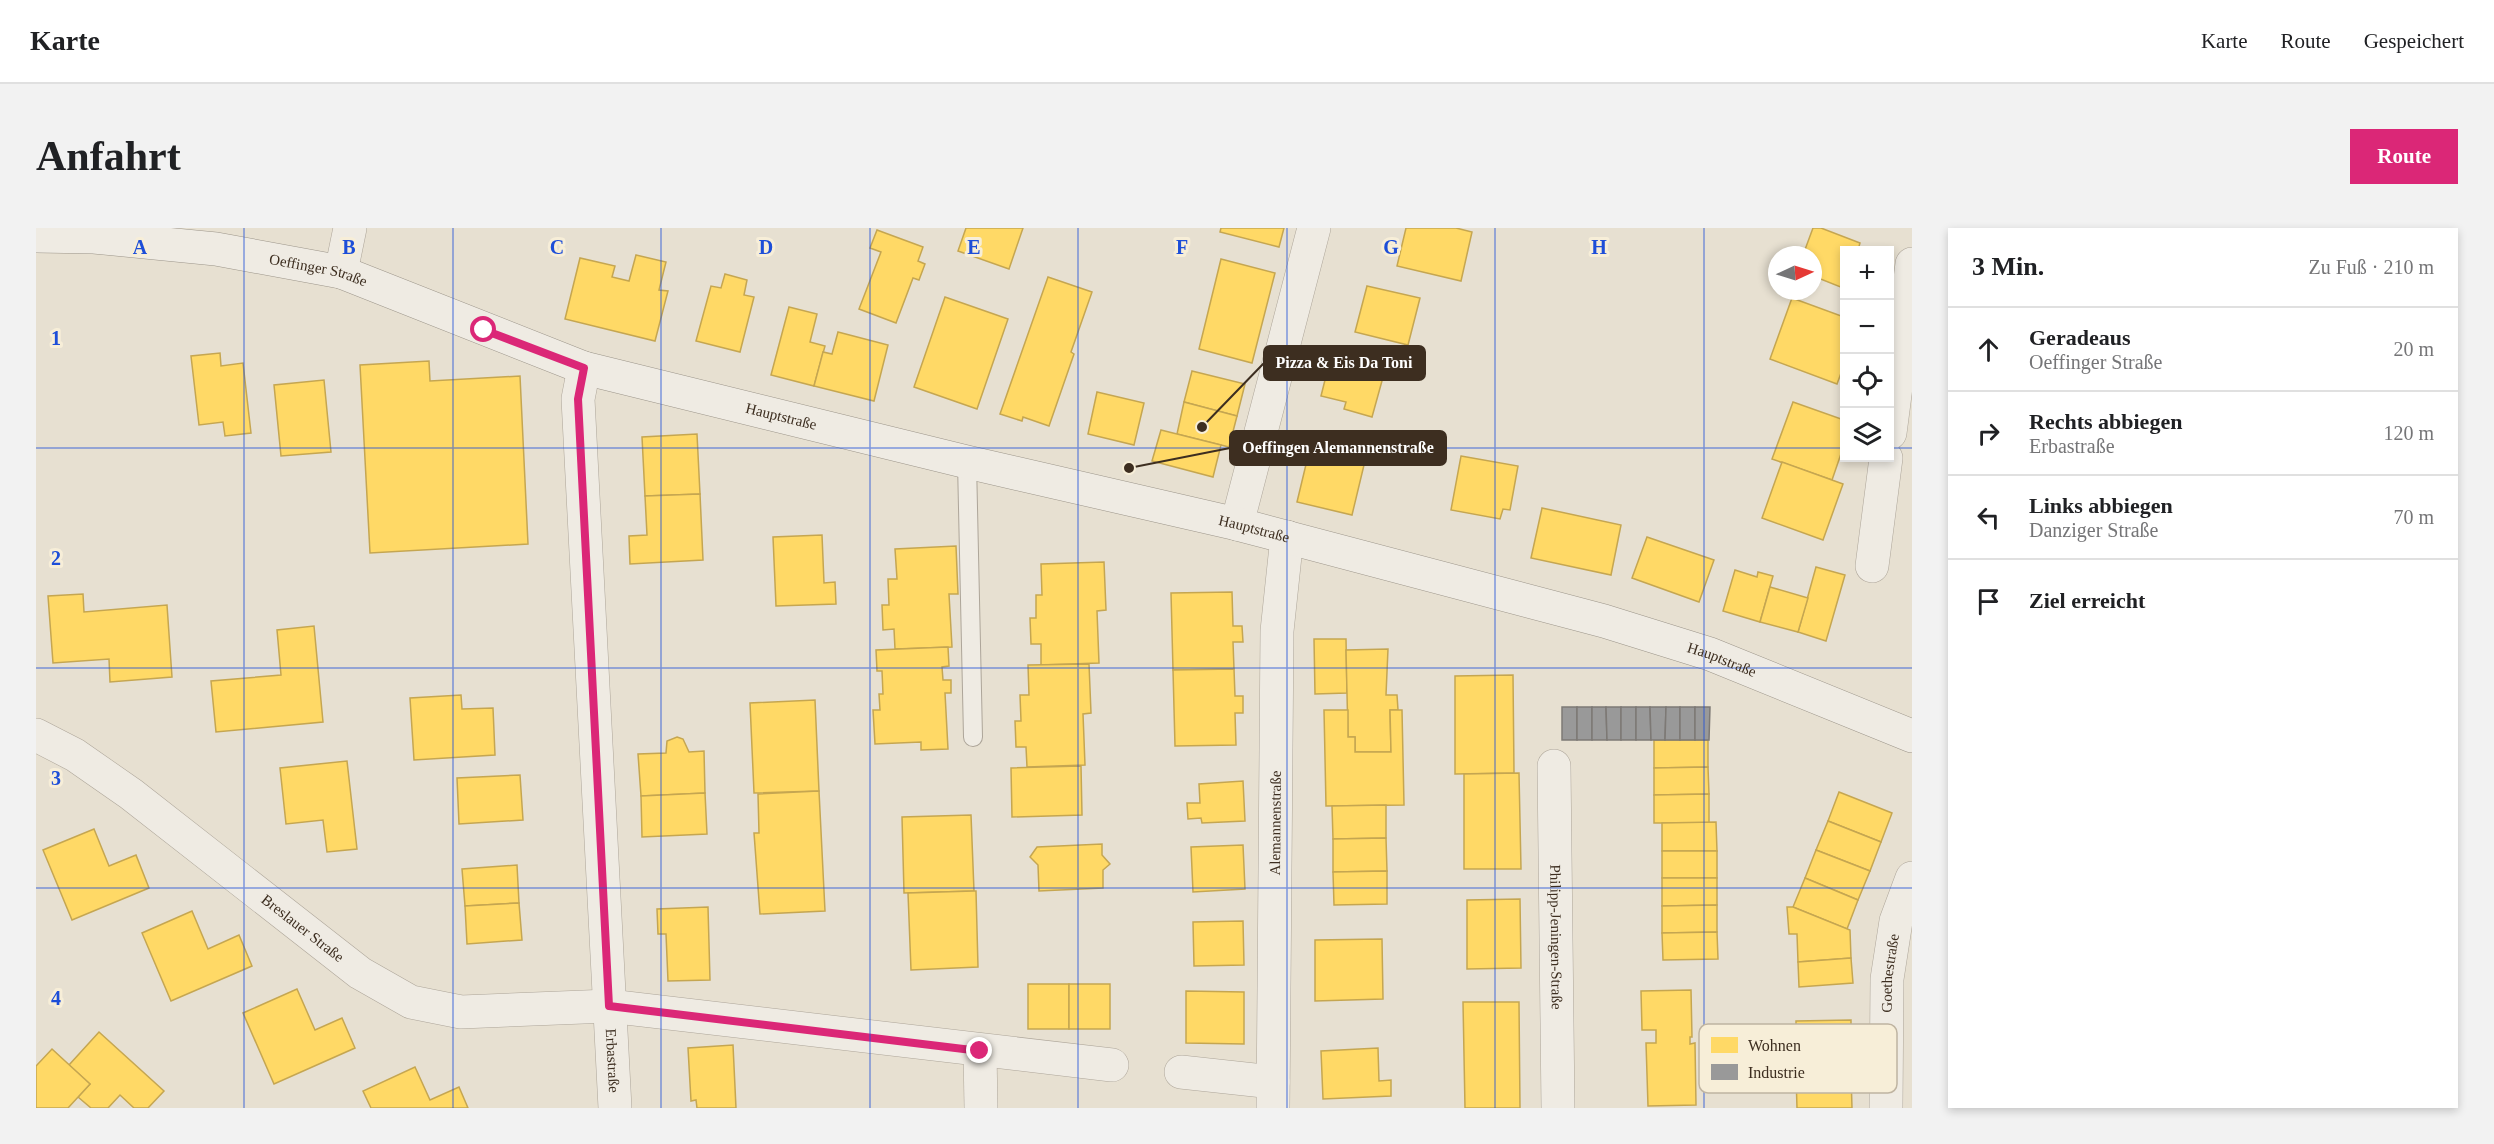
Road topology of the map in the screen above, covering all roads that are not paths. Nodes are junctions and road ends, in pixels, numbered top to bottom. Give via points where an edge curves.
1 (350, 228) edge
2 (1314, 228) edge
3 (36, 236) edge
4 (1912, 266) edge
5 (341, 272) junction
6 (584, 368) junction
7 (1893, 408) edge
8 (967, 462) junction
9 (1885, 462) edge
10 (1237, 524) junction
11 (1287, 537) junction
12 (1872, 566) dead end
13 (36, 735) edge
14 (1912, 736) edge
15 (973, 737) dead end
16 (1554, 766) dead end
17 (1912, 878) edge
18 (609, 1006) junction
19 (1887, 1024) edge
20 (980, 1051) junction
21 (1112, 1065) dead end
22 (1181, 1072) dead end
23 (1886, 1093) edge
24 (1273, 1095) edge
25 (615, 1108) edge
26 (981, 1108) edge
27 (1558, 1108) edge
28 (1886, 1108) edge

1 - 5 street
2 - 10 street
3 - 5 street, Oeffinger Straße via 94,237 216,249
4 - 7 street
5 - 6 street, Oeffinger Straße
6 - 8 street, Hauptstraße
6 - 18 street, Erbastraße via 578,399
8 - 10 street, Hauptstraße
8 - 15 lane
9 - 12 street
10 - 11 street, Hauptstraße
11 - 14 street, Hauptstraße via 1604,621 1710,654
11 - 24 street, Alemannenstraße via 1277,631
13 - 18 street, Breslauer Straße via 75,755 131,794 360,973 411,1002 461,1012
16 - 27 street, Philipp-Jeningen-Straße
17 - 19 street, Goethestraße via 1896,921 1887,979
18 - 20 street, Breslauer Straße
18 - 25 street, Erbastraße
20 - 21 street, Breslauer Straße
20 - 26 street
22 - 24 street
23 - 28 street, Goethestraße

